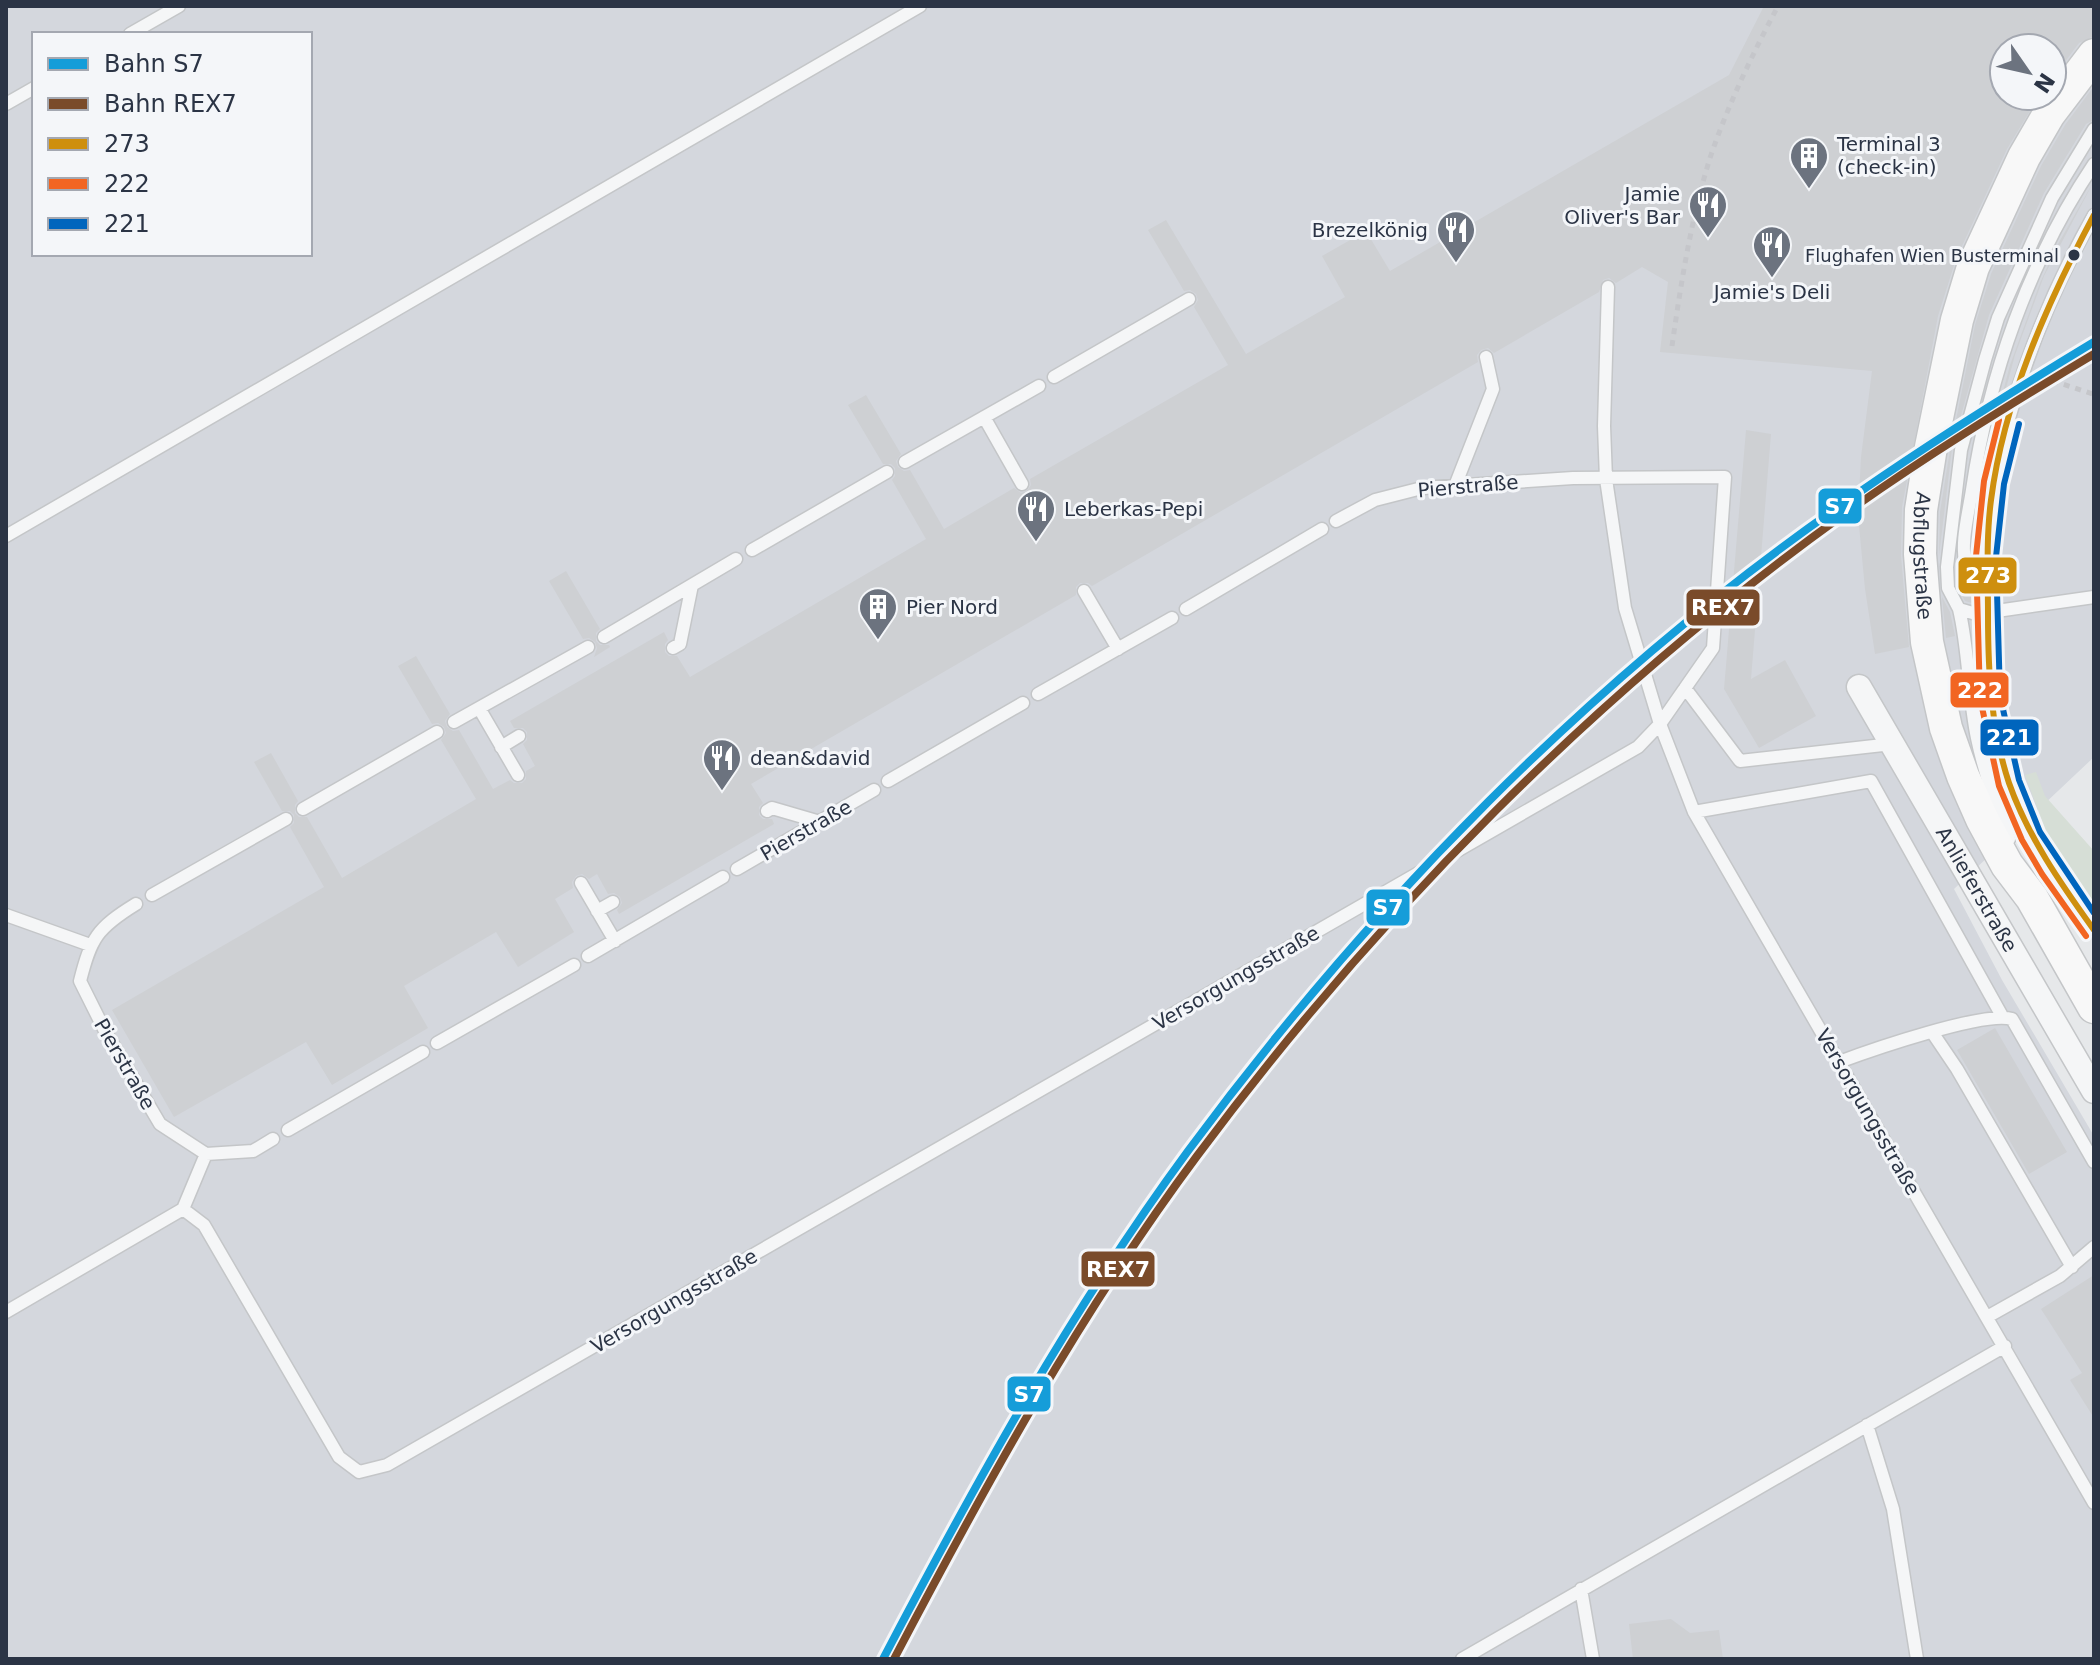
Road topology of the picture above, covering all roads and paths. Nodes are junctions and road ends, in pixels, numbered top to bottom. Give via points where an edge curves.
1 (179, 6) edge
2 (920, 6) edge
3 (1778, 6) edge
4 (134, 32) edge
5 (2094, 55) edge
6 (32, 89) edge
7 (6, 104) edge
8 (2094, 129) edge
9 (2094, 164) edge
10 (2094, 215) edge
11 (1608, 287) dead end
12 (1189, 299) dead end
13 (1672, 346) dead end
14 (1486, 357) dead end
15 (2025, 372) junction
16 (1054, 377) dead end
17 (1039, 386) dead end
18 (2093, 394) edge
19 (984, 417) junction
20 (905, 462) dead end
21 (887, 472) dead end
22 (1606, 479) junction
23 (1022, 484) dead end
24 (1455, 486) junction
25 (1336, 521) dead end
26 (1322, 529) dead end
27 (6, 536) edge
28 (752, 550) dead end
29 (736, 559) dead end
30 (1988, 584) junction
31 (692, 585) junction
32 (1084, 591) dead end
33 (2094, 597) edge
34 (1186, 609) dead end
35 (1959, 609) junction
36 (1172, 618) dead end
37 (604, 637) dead end
38 (588, 647) dead end
39 (673, 648) dead end
40 (1118, 649) junction
41 (1859, 687) dead end
42 (1685, 688) junction
43 (1038, 694) dead end
44 (1023, 703) dead end
45 (479, 708) junction
46 (454, 722) dead end
47 (1660, 724) junction
48 (437, 732) dead end
49 (519, 736) dead end
50 (1892, 744) junction
51 (501, 747) junction
52 (518, 775) dead end
53 (888, 781) dead end
54 (874, 790) dead end
55 (303, 809) dead end
56 (767, 811) dead end
57 (1694, 812) junction
58 (286, 819) dead end
59 (820, 822) junction
60 (737, 869) dead end
61 (723, 877) dead end
62 (581, 883) dead end
63 (152, 895) dead end
64 (2032, 898) junction
65 (613, 902) dead end
66 (136, 904) dead end
67 (597, 911) junction
68 (6, 915) edge
69 (2094, 930) edge
70 (615, 941) junction
71 (90, 945) junction
72 (588, 956) dead end
73 (574, 965) dead end
74 (2094, 1007) edge
75 (2002, 1016) junction
76 (1932, 1032) junction
77 (437, 1043) dead end
78 (423, 1052) dead end
79 (1839, 1062) junction
80 (2094, 1091) edge
81 (288, 1130) dead end
82 (273, 1139) dead end
83 (206, 1154) junction
84 (2094, 1162) edge
85 (183, 1209) junction
86 (2094, 1247) edge
87 (2072, 1267) junction
88 (6, 1312) edge
89 (1987, 1317) junction
90 (2005, 1346) junction
91 (1867, 1425) junction
92 (2094, 1503) edge
93 (1581, 1589) junction
94 (1462, 1659) edge
95 (1593, 1659) edge
96 (1915, 1659) edge

1 - 4 lane
2 - 27 lane
3 - 13 path via 1711,158
5 - 64 street, Abflugstraße via 2024,157 1973,267 1946,369 1921,510 1922,606 1946,728 1982,819
6 - 7 lane
8 - 35 lane via 2052,198 2007,294 1985,360 1961,450 1947,567 1948,588
9 - 30 lane via 2030,281 2002,354 1977,455 1963,552 1966,569
10 - 15 lane via 2072,255
11 - 22 lane
12 - 16 lane
14 - 24 lane via 1493,389
15 - 18 path
15 - 30 lane via 1994,482
17 - 19 lane
19 - 20 lane
19 - 23 lane
21 - 28 lane
22 - 24 lane, Pierstraße
22 - 42 lane, Pierstraße via 1725,477 1713,648
22 - 47 lane via 1625,608
24 - 25 lane, Pierstraße via 1375,500
26 - 34 lane
29 - 31 lane
30 - 69 lane via 1990,697 2009,783 2037,846
31 - 37 lane
31 - 39 lane via 680,644
32 - 40 lane
33 - 35 lane, bridge via 1976,614
35 - 64 lane via 1977,737 2001,820
36 - 40 lane
38 - 45 lane
40 - 43 lane
41 - 50 street, Anlieferstraße
42 - 47 lane
42 - 50 lane via 1740,761
44 - 53 lane
45 - 46 lane
45 - 51 lane
47 - 57 lane, Versorgungsstraße
47 - 85 lane, Versorgungsstraße via 1638,747 387,1465 359,1472 339,1457 204,1225
48 - 55 lane
49 - 51 lane
50 - 80 street, Anlieferstraße
51 - 52 lane
54 - 59 lane, Pierstraße
56 - 59 lane
57 - 75 lane via 1871,781
57 - 79 lane, Versorgungsstraße
58 - 63 lane
59 - 60 lane, Pierstraße
61 - 70 lane
62 - 67 lane
64 - 74 street, Abflugstraße
65 - 67 lane
66 - 71 lane, Pierstraße via 113,918
67 - 70 lane
68 - 71 lane
70 - 72 lane
71 - 83 lane, Pierstraße via 80,981 104,1029 160,1124
73 - 77 lane
75 - 76 lane
75 - 84 lane via 2012,1019
76 - 79 lane
76 - 87 lane
78 - 81 lane
79 - 89 lane, Versorgungsstraße
82 - 83 lane via 253,1151
83 - 85 lane
85 - 88 lane
86 - 87 lane
87 - 89 lane
89 - 90 lane, Versorgungsstraße
90 - 91 lane
90 - 92 lane, Versorgungsstraße
91 - 93 lane
91 - 96 lane via 1893,1509
93 - 94 lane
93 - 95 lane

